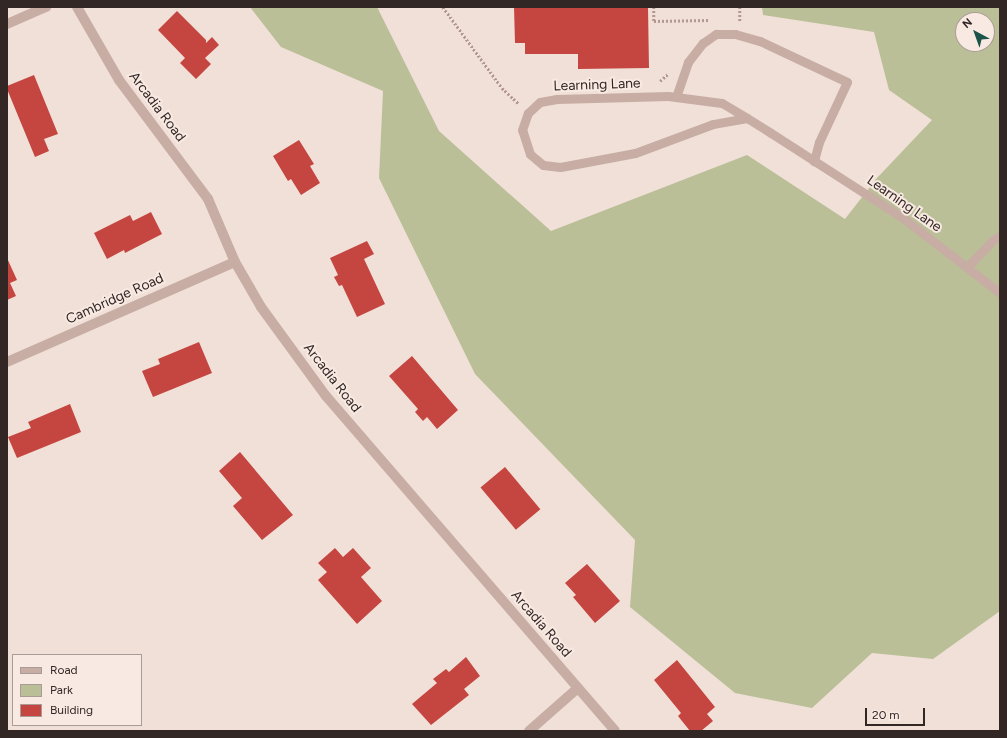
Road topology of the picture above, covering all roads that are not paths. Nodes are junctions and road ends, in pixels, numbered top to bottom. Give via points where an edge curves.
1 (46, 7) edge
2 (77, 7) edge
3 (7, 24) edge
4 (676, 97) junction
5 (747, 118) junction
6 (814, 161) junction
7 (1000, 236) edge
8 (234, 262) junction
9 (967, 267) junction
10 (1000, 292) edge
11 (7, 362) edge
12 (578, 688) junction
13 (528, 731) edge
14 (615, 731) edge

1 - 3 street
2 - 8 street, Arcadia Road via 119,80 208,199
4 - 5 lane, Learning Lane via 722,103
4 - 5 lane, Learning Lane via 540,102 528,113 522,130 530,154 543,165 560,166 635,153 713,124
4 - 6 lane via 688,62 703,43 716,34 735,34 760,41 840,78 847,82 819,142
5 - 6 lane, Learning Lane
6 - 9 lane, Learning Lane via 903,218
7 - 9 lane via 992,240
8 - 11 street, Cambridge Road
8 - 12 street, Arcadia Road via 261,307 326,396
9 - 10 lane, Learning Lane
12 - 13 street
12 - 14 street, Arcadia Road

